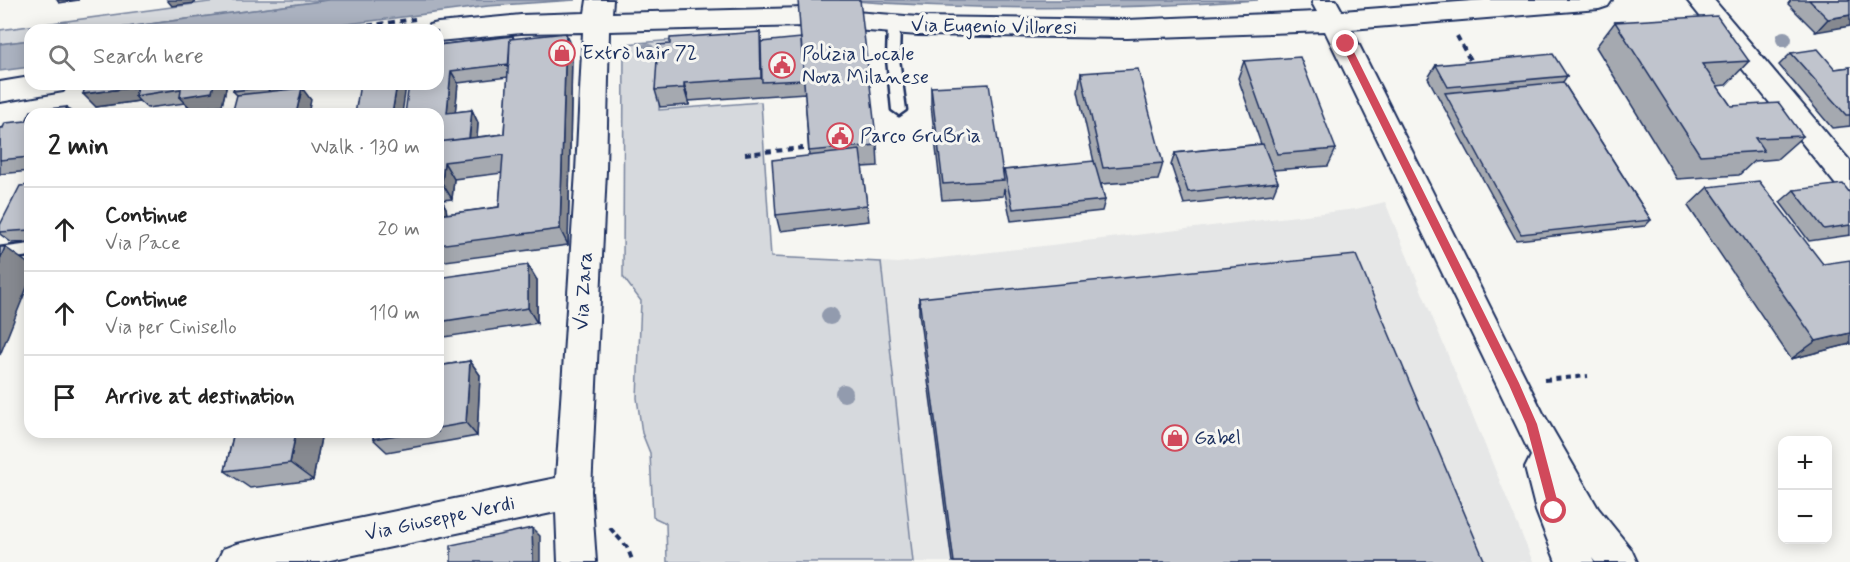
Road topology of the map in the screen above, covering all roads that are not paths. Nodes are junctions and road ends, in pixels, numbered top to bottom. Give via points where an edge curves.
1 (1599, 0) edge
2 (1700, 0) edge
3 (599, 7) edge
4 (1329, 10) edge
5 (894, 25) junction
6 (444, 31) edge
7 (24, 88) edge
8 (0, 92) edge
9 (898, 110) dead end
10 (1850, 182) edge
11 (24, 251) edge
12 (0, 254) edge
13 (1531, 424) junction
14 (573, 491) junction
15 (236, 562) edge
16 (577, 562) edge
17 (1575, 562) edge
18 (1618, 562) edge

1 - 4 street, Via Eugenio Villoresi via 1444,12
2 - 10 street
3 - 5 street, Via Eugenio Villoresi via 863,20
3 - 6 street, Via Eugenio Villoresi via 521,24
3 - 14 street, Via Zara
4 - 5 street, Via Eugenio Villoresi via 1115,29
4 - 13 street
5 - 9 lane
7 - 8 street
11 - 12 lane
13 - 17 street via 1554,511
13 - 18 street via 1585,520
14 - 15 street, Via Giuseppe Verdi
14 - 16 street, Via Zara

